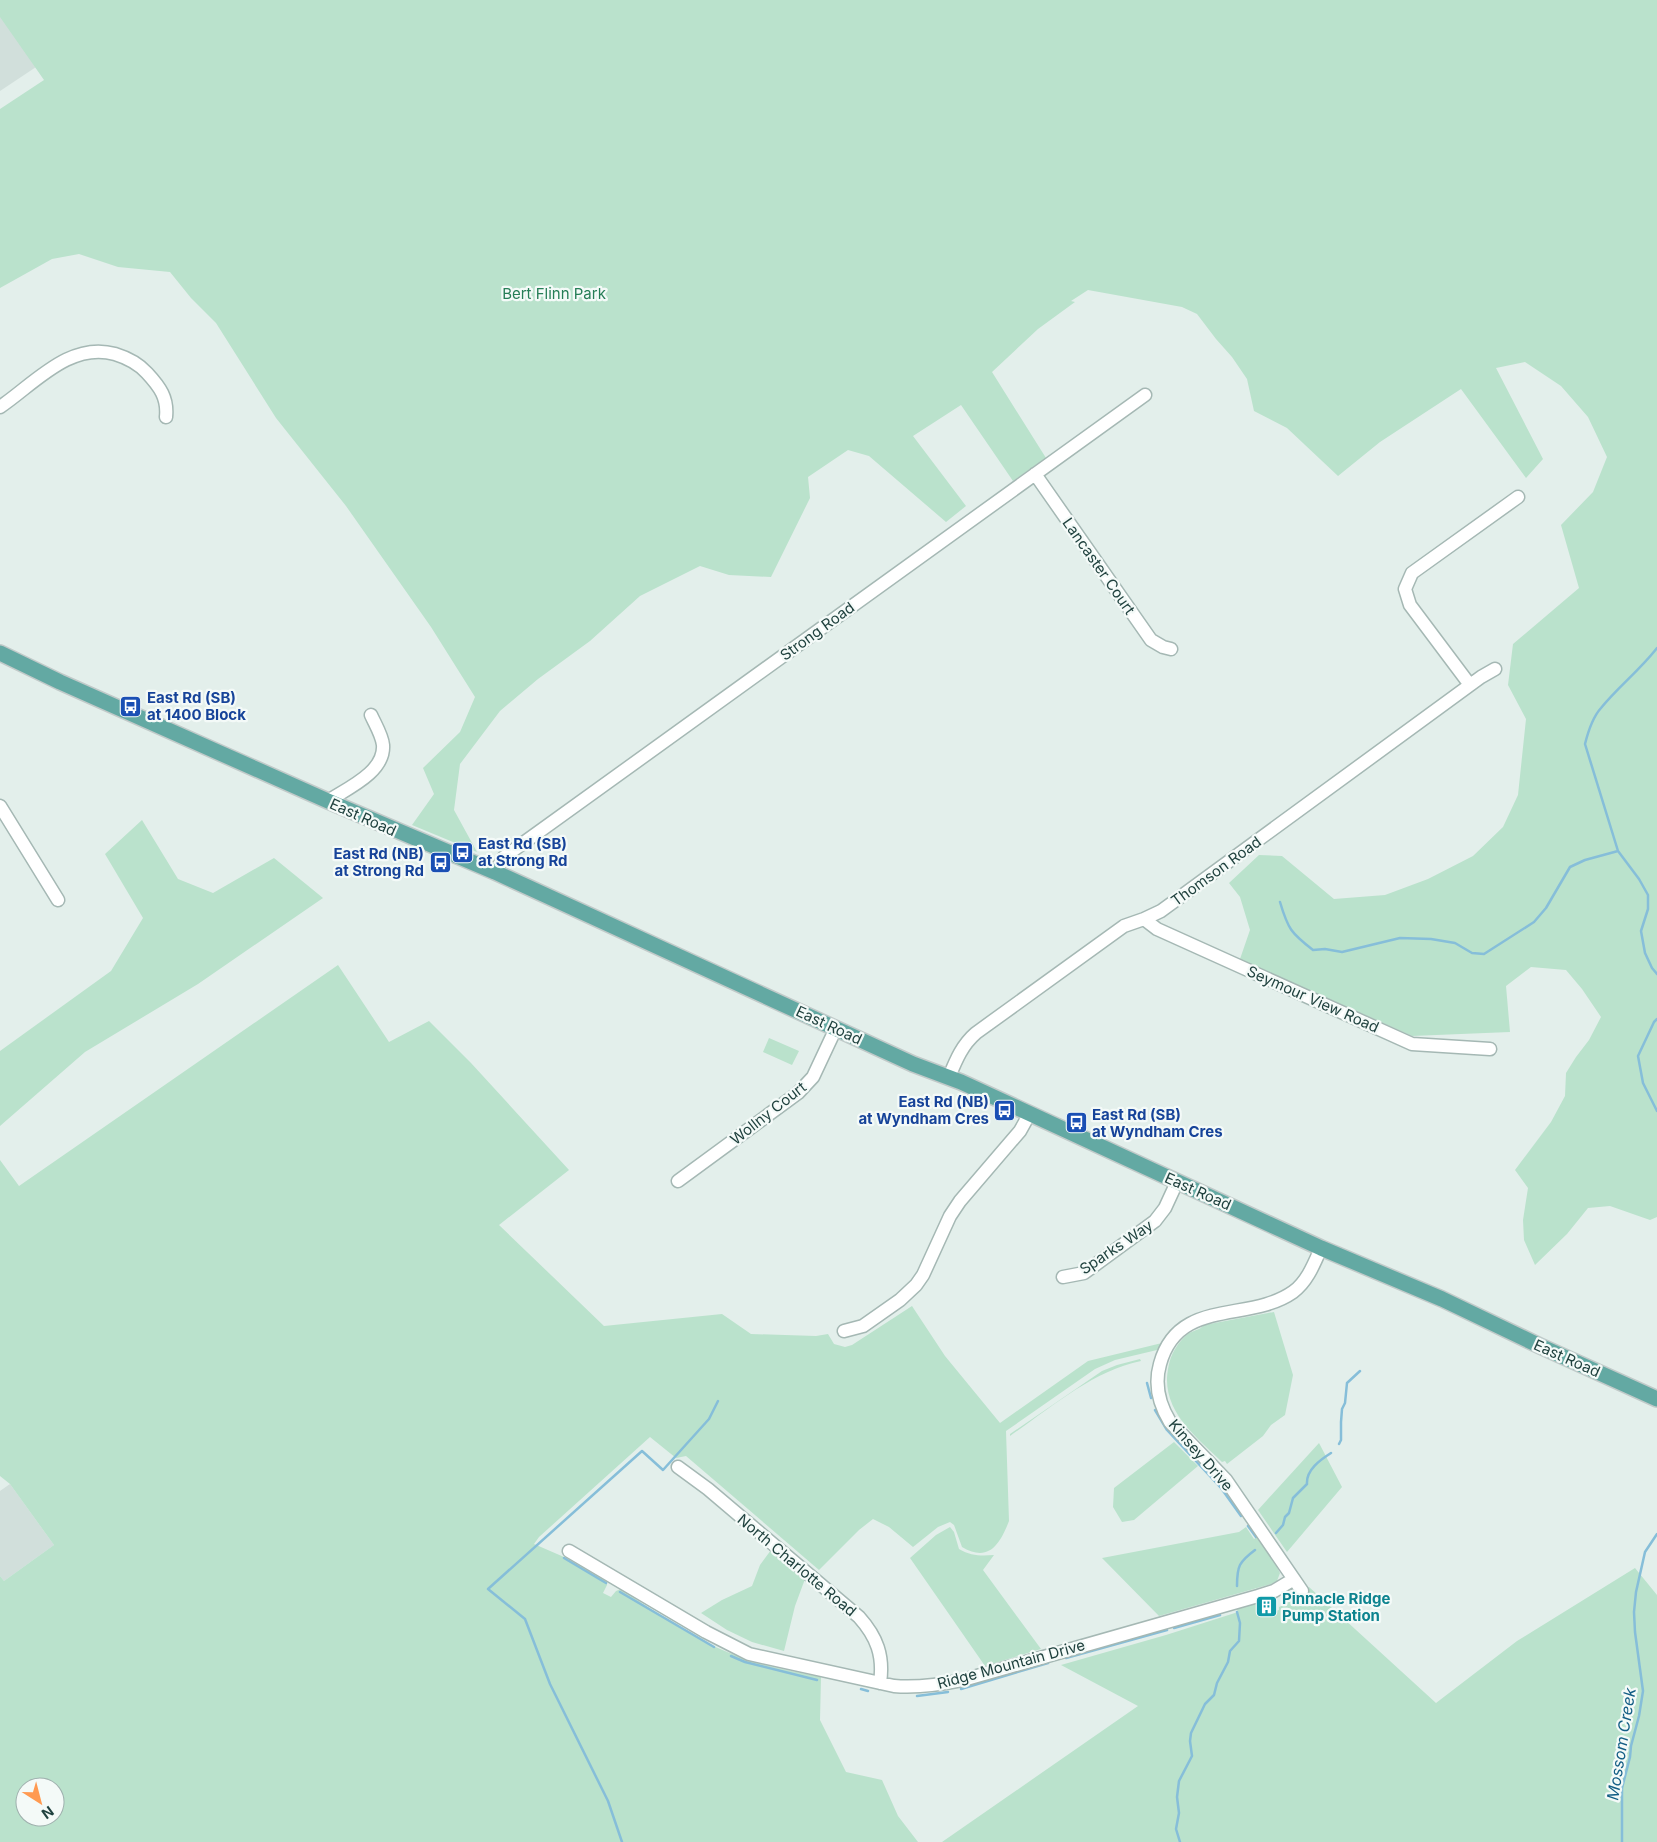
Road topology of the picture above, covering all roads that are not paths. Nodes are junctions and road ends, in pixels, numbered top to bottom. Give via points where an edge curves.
1 (1145, 394) dead end
2 (0, 407) edge
3 (166, 417) dead end
4 (1035, 474) junction
5 (1518, 497) dead end
6 (1171, 649) dead end
7 (0, 652) edge
8 (1495, 669) dead end
9 (1470, 685) junction
10 (372, 715) dead end
11 (328, 802) junction
12 (0, 806) edge
13 (495, 872) junction
14 (58, 900) dead end
15 (1144, 919) junction
16 (836, 1028) junction
17 (1490, 1049) dead end
18 (949, 1076) junction
19 (1030, 1114) junction
20 (678, 1181) dead end
21 (1177, 1182) junction
22 (1321, 1248) junction
23 (1063, 1277) dead end
24 (844, 1331) dead end
25 (1657, 1399) edge
26 (678, 1467) dead end
27 (568, 1552) dead end
28 (1294, 1579) junction
29 (1302, 1591) dead end
30 (880, 1683) junction

1 - 4 street, Strong Road
2 - 3 street via 64,361 84,353 103,352 128,358 146,372 164,396
4 - 6 street, Lancaster Court via 1151,640
4 - 13 street, Strong Road via 504,857
5 - 9 street via 1412,573 1404,589 1410,605
7 - 11 main road, East Road
8 - 9 street, Thomson Road
9 - 15 street, Thomson Road via 1161,911
10 - 11 street via 383,743 382,757 376,769
11 - 13 main road, East Road
12 - 14 street
13 - 16 main road, East Road
15 - 17 street, Seymour View Road via 1157,929 1412,1044
15 - 18 street, Thomson Road via 1124,926 976,1033 960,1050
16 - 18 main road, East Road via 912,1064
16 - 20 street, Wollny Court via 813,1077 798,1093
18 - 19 main road, East Road
19 - 21 main road, East Road
19 - 24 street via 1020,1131 960,1201 916,1285 863,1326
21 - 22 main road, East Road
21 - 23 street, Sparks Way via 1155,1221 1084,1273
22 - 25 main road, East Road via 1442,1298
22 - 28 street, Kinsey Drive via 1307,1278 1294,1292 1266,1304 1213,1314 1183,1328 1162,1355 1157,1376 1161,1404 1170,1422 1226,1480
26 - 30 street, North Charlotte Road via 859,1617 873,1634 881,1653
27 - 30 street, Ridge Mountain Drive via 749,1654
28 - 29 street, Kinsey Drive
28 - 30 street, Ridge Mountain Drive via 1274,1591 963,1680 912,1687

